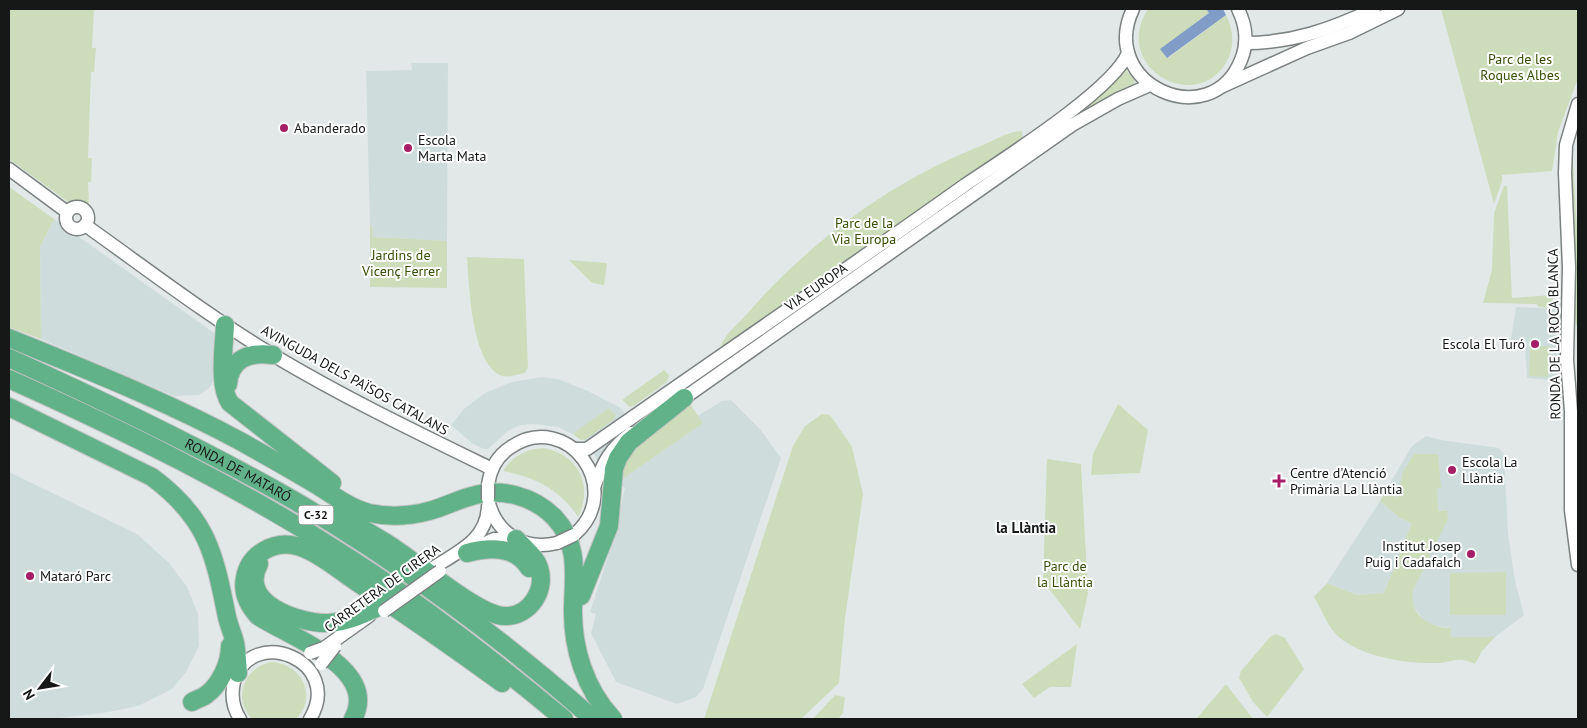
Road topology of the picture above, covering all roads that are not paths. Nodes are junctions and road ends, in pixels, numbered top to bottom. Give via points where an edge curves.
1 (1133, 9) edge
2 (1374, 9) edge
3 (1398, 9) edge
4 (1243, 11) edge
5 (1245, 43) junction
6 (1128, 53) junction
7 (1150, 85) junction
8 (1216, 89) junction
9 (1578, 104) edge
10 (9, 169) edge
11 (225, 324) junction
12 (9, 338) edge
13 (273, 355) junction
14 (9, 358) edge
15 (9, 380) edge
16 (73, 387) junction
17 (684, 398) junction
18 (9, 407) edge
19 (264, 432) junction
20 (575, 450) junction
21 (492, 468) junction
22 (595, 485) junction
23 (380, 514) junction
24 (492, 523) junction
25 (516, 539) junction
26 (467, 553) junction
27 (1578, 565) edge
28 (437, 569) junction
29 (459, 593) junction
30 (380, 608) junction
31 (407, 615) junction
32 (574, 618) junction
33 (229, 628) junction
34 (340, 640) junction
35 (265, 653) junction
36 (238, 673) junction
37 (192, 702) dead end
38 (312, 714) edge
39 (240, 719) edge
40 (353, 719) edge
41 (550, 719) edge
42 (564, 719) edge
43 (594, 719) edge
44 (613, 719) edge

1 - 6 street via 1127,26
2 - 5 street via 1344,23 1291,40
3 - 8 street
4 - 5 street
5 - 8 street via 1242,59 1234,73
6 - 7 street via 1136,71
6 - 20 street, VIA EUROPA via 1121,67 1106,83 1029,141 691,379 587,449
7 - 8 street via 1171,96 1186,97
7 - 17 street, VIA EUROPA via 1072,125
9 - 27 street, RONDA DE LA ROCA BLANCA via 1566,145 1565,173 1571,510
10 - 11 street, AVINGUDA DELS PAÏSOS CATALANS via 67,212 66,219 71,228 79,229 85,225
11 - 13 street, AVINGUDA DELS PAÏSOS CATALANS
11 - 19 highway via 223,385 226,397
12 - 23 highway via 182,411 349,504 368,513
13 - 19 highway via 253,353 241,358 232,367 228,378 231,399 260,423
13 - 21 street, AVINGUDA DELS PAÏSOS CATALANS
14 - 16 highway, RONDA DE MATARÓ / C-32
15 - 42 highway, RONDA DE MATARÓ / C-32 via 147,443 271,510 347,556 474,646
16 - 29 highway via 103,394 166,421 391,546
16 - 43 highway, RONDA DE MATARÓ / C-32 via 224,462 358,541 428,589
17 - 22 street, VIA EUROPA via 613,447 602,463
17 - 32 highway via 629,442 618,458 614,469 609,526
18 - 33 highway via 137,468 172,492 200,525 209,543
19 - 23 highway via 351,497
20 - 21 street via 549,438 528,439 504,452
20 - 22 street via 588,465
21 - 24 street, bridge via 488,486
22 - 25 street, bridge via 592,510 583,526 563,541 539,546
23 - 32 highway via 420,513 475,495 495,492 532,501 554,517 571,547 576,571
24 - 25 street
24 - 28 street, CARRETERA DE CIRERA
25 - 26 street, CARRETERA DE CIRERA via 489,540
25 - 29 highway via 536,560 541,573 539,592 532,603 517,614 499,615 486,611
26 - 28 street, CARRETERA DE CIRERA
26 - 29 highway via 492,548 516,555 529,567 533,586 524,601 510,609 495,608
28 - 30 street, CARRETERA DE CIRERA
30 - 31 highway via 336,622 314,622 290,616 262,598 256,584 258,567 273,552 297,552
30 - 34 street, CARRETERA DE CIRERA
31 - 40 highway via 297,546 279,544 267,548 249,566 245,592 254,611 349,674 356,685 358,698
31 - 41 highway
32 - 44 highway via 578,654 584,673 596,698
33 - 36 highway
33 - 37 highway via 230,652 222,674 209,692
34 - 35 street, CARRETERA DE CIRERA, bridge via 310,653 273,648
34 - 38 street, CARRETERA DE CIRERA, bridge via 321,664 320,699
35 - 36 street via 254,657
35 - 38 street via 290,655 306,666 316,682 318,695
36 - 39 street via 232,696

